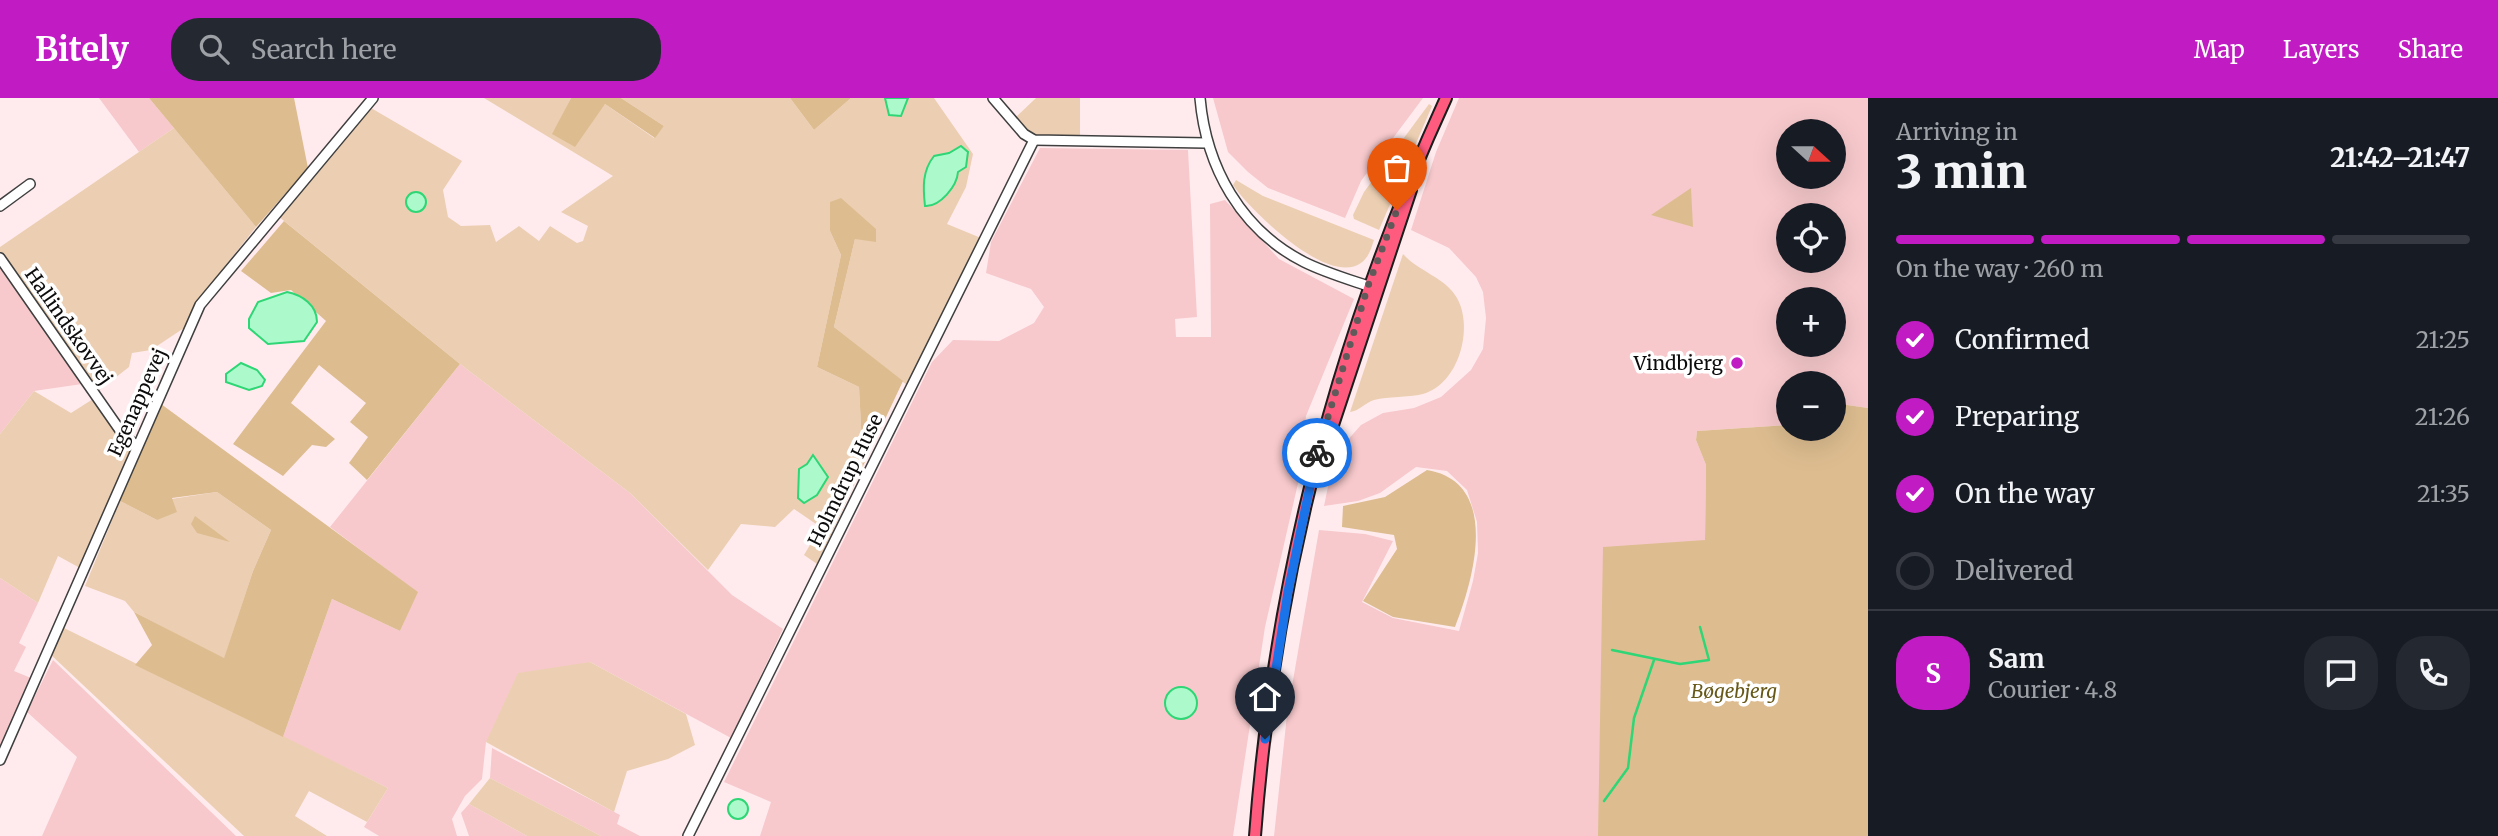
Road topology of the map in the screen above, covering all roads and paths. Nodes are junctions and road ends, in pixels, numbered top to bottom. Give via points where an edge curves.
1 (373, 98) edge
2 (993, 98) edge
3 (1200, 98) edge
4 (1446, 98) edge
5 (1431, 131) junction
6 (1034, 140) junction
7 (1206, 143) junction
8 (30, 184) dead end
9 (0, 206) edge
10 (0, 258) edge
11 (1368, 286) junction
12 (1380, 290) junction
13 (136, 444) junction
14 (1305, 512) junction
15 (0, 760) edge
16 (688, 836) edge
17 (1255, 836) edge

1 - 13 street, Egenappevej via 200,305
2 - 6 street
3 - 7 street
4 - 5 main road
5 - 11 main road
5 - 12 main road
6 - 7 street
6 - 16 street, Holmdrup Huse
7 - 11 street via 1236,203 1267,236 1304,261
8 - 9 street
10 - 13 street, Hallindskovvej via 124,437
11 - 12 street
11 - 14 main road via 1320,443
12 - 14 main road
13 - 15 street, Egenappevej
14 - 17 main road via 1272,685

